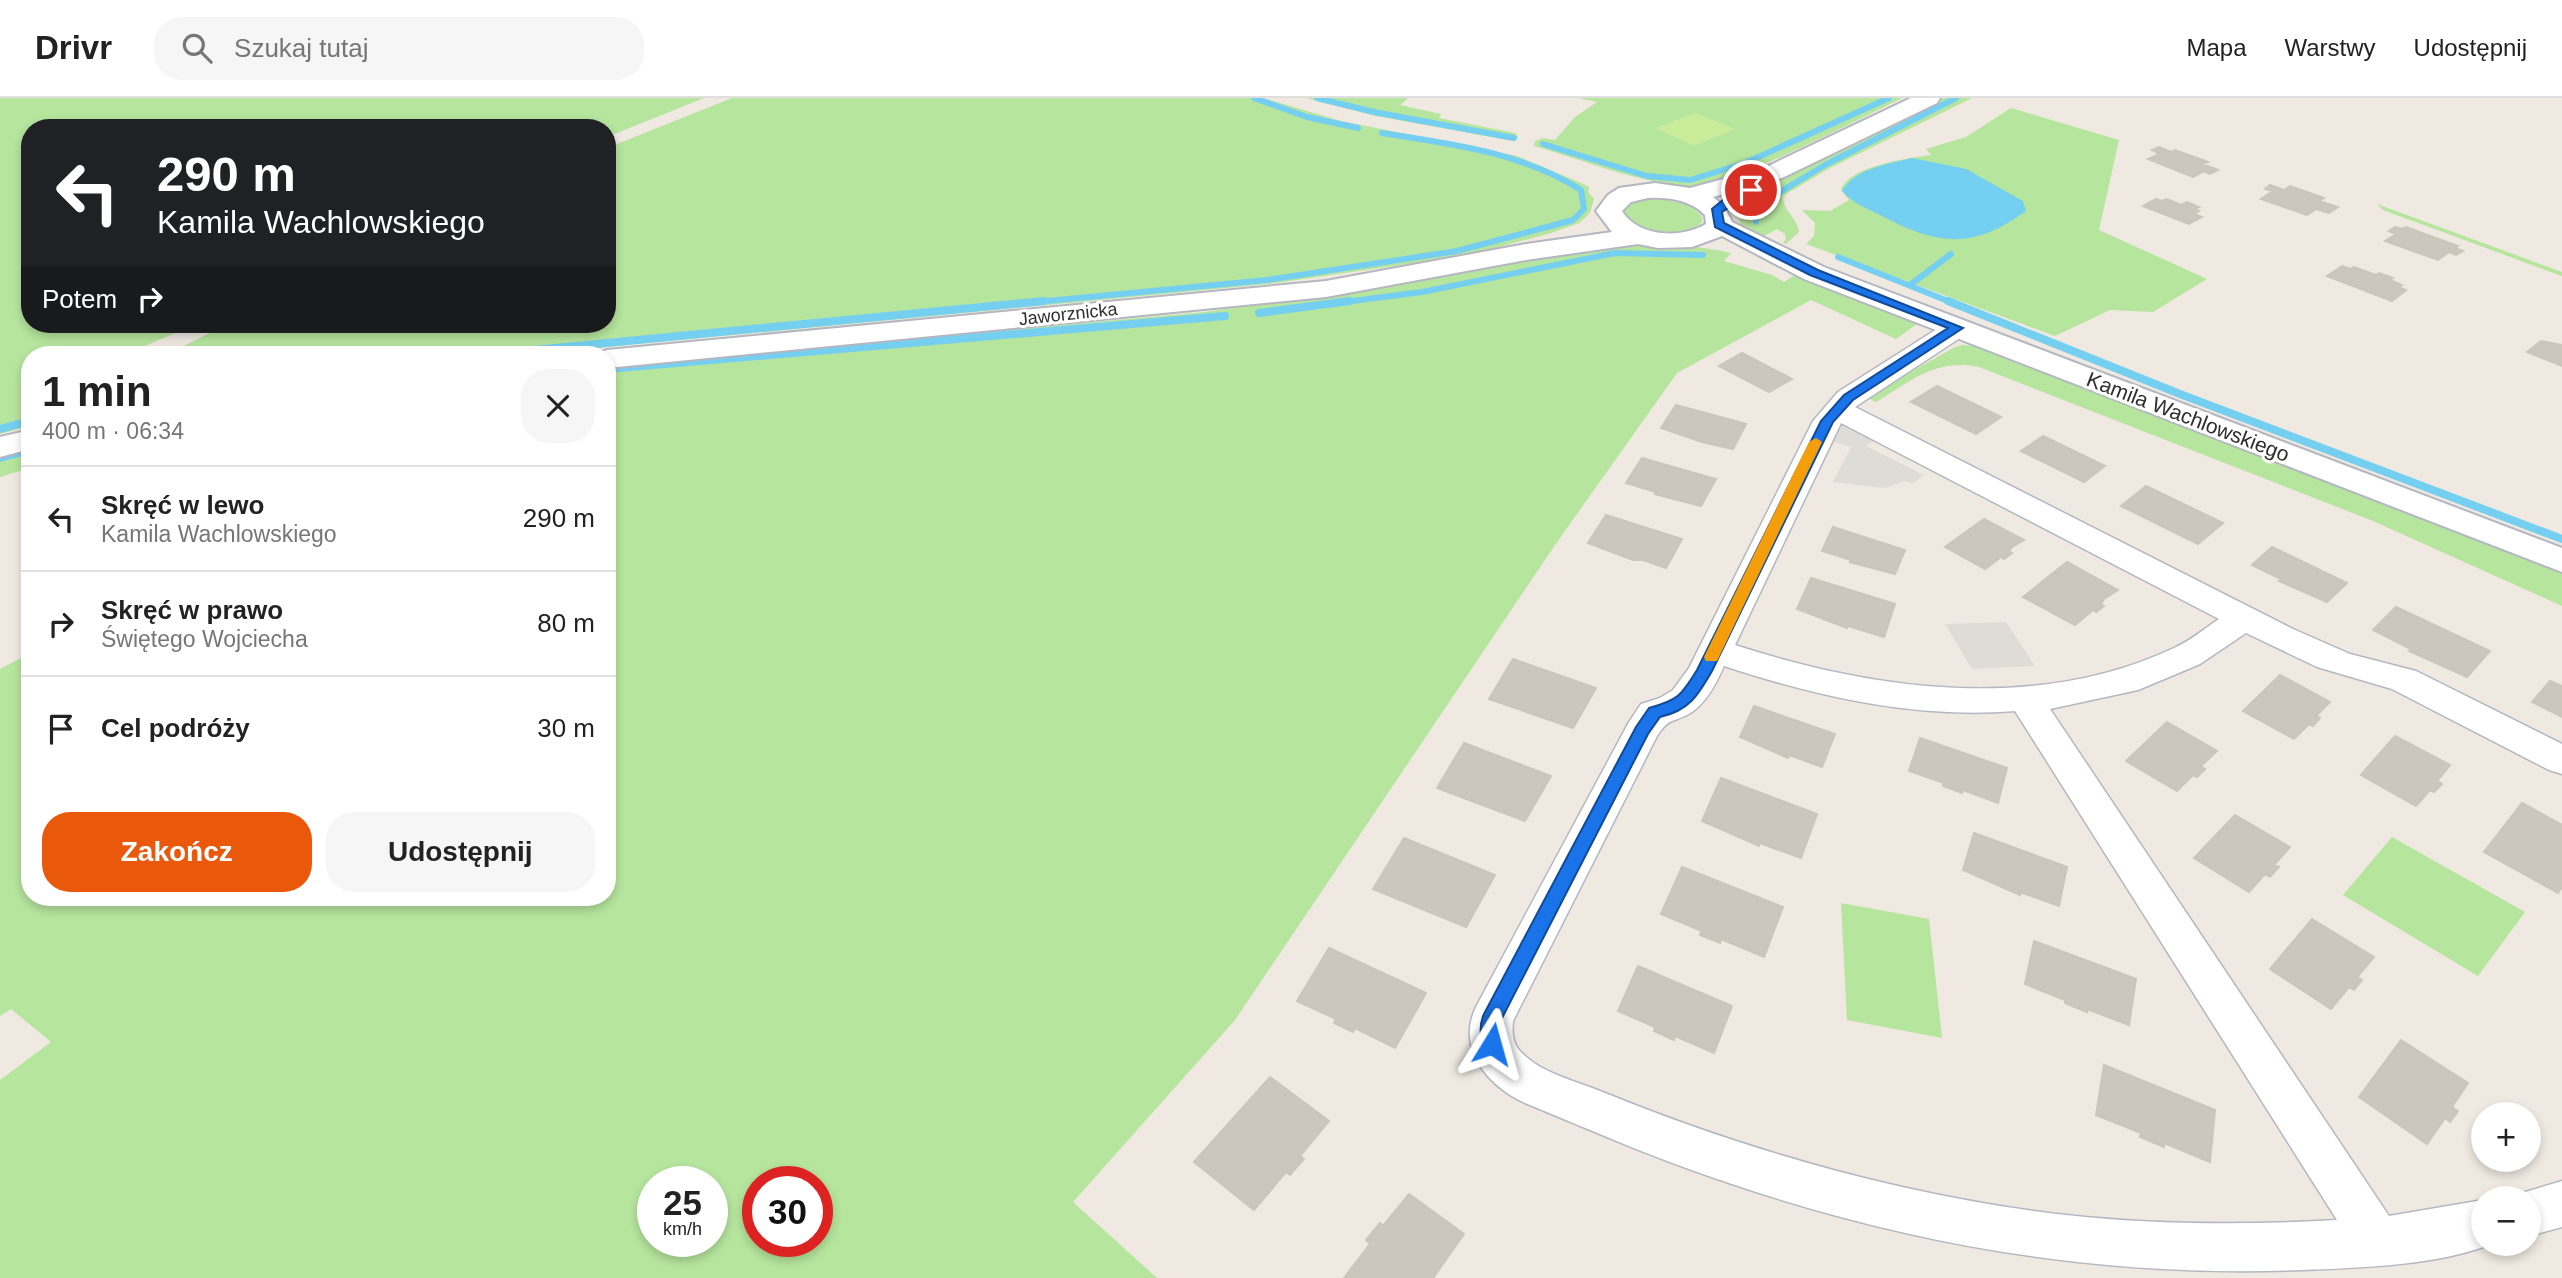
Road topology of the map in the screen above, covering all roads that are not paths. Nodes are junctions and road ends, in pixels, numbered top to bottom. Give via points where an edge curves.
1 (1929, 98) edge
2 (1773, 173) junction
3 (1689, 195) junction
4 (1611, 218) junction
5 (1717, 218) junction
6 (1640, 236) junction
7 (1695, 239) junction
8 (1525, 252) junction
9 (1814, 273) junction
10 (1957, 328) junction
11 (616, 358) edge
12 (1836, 409) junction
13 (21, 441) edge
14 (0, 447) edge
15 (2562, 561) edge
16 (2244, 618) junction
17 (1715, 651) junction
18 (2026, 700) junction
19 (2562, 760) edge
20 (2562, 1204) edge
21 (2541, 1210) edge
22 (2471, 1225) edge
23 (2377, 1240) junction

1 - 2 street
2 - 3 street
2 - 5 street
3 - 4 street via 1655,190 1627,194 1612,203
3 - 5 street, Kamila Wachlowskiego
4 - 6 street
4 - 8 street, Jaworznicka
5 - 7 street via 1710,234
5 - 9 street, Kamila Wachlowskiego
6 - 7 street
6 - 8 street, Jaworznicka
7 - 9 street, Kamila Wachlowskiego
8 - 11 street, Jaworznicka via 1326,289
9 - 10 street, Kamila Wachlowskiego
10 - 12 street
10 - 15 street, Kamila Wachlowskiego
12 - 16 street
12 - 17 street
13 - 14 street
16 - 18 street via 2202,650 2164,668 2124,682
16 - 19 street via 2325,657 2404,680
17 - 18 street via 1841,687 1915,696
17 - 23 street via 1688,699 1673,709 1654,713 1642,731 1491,1020 1492,1044 1504,1065 1518,1077 1687,1149 1907,1210 2082,1240 2215,1246
18 - 23 street
20 - 21 street
22 - 23 street

